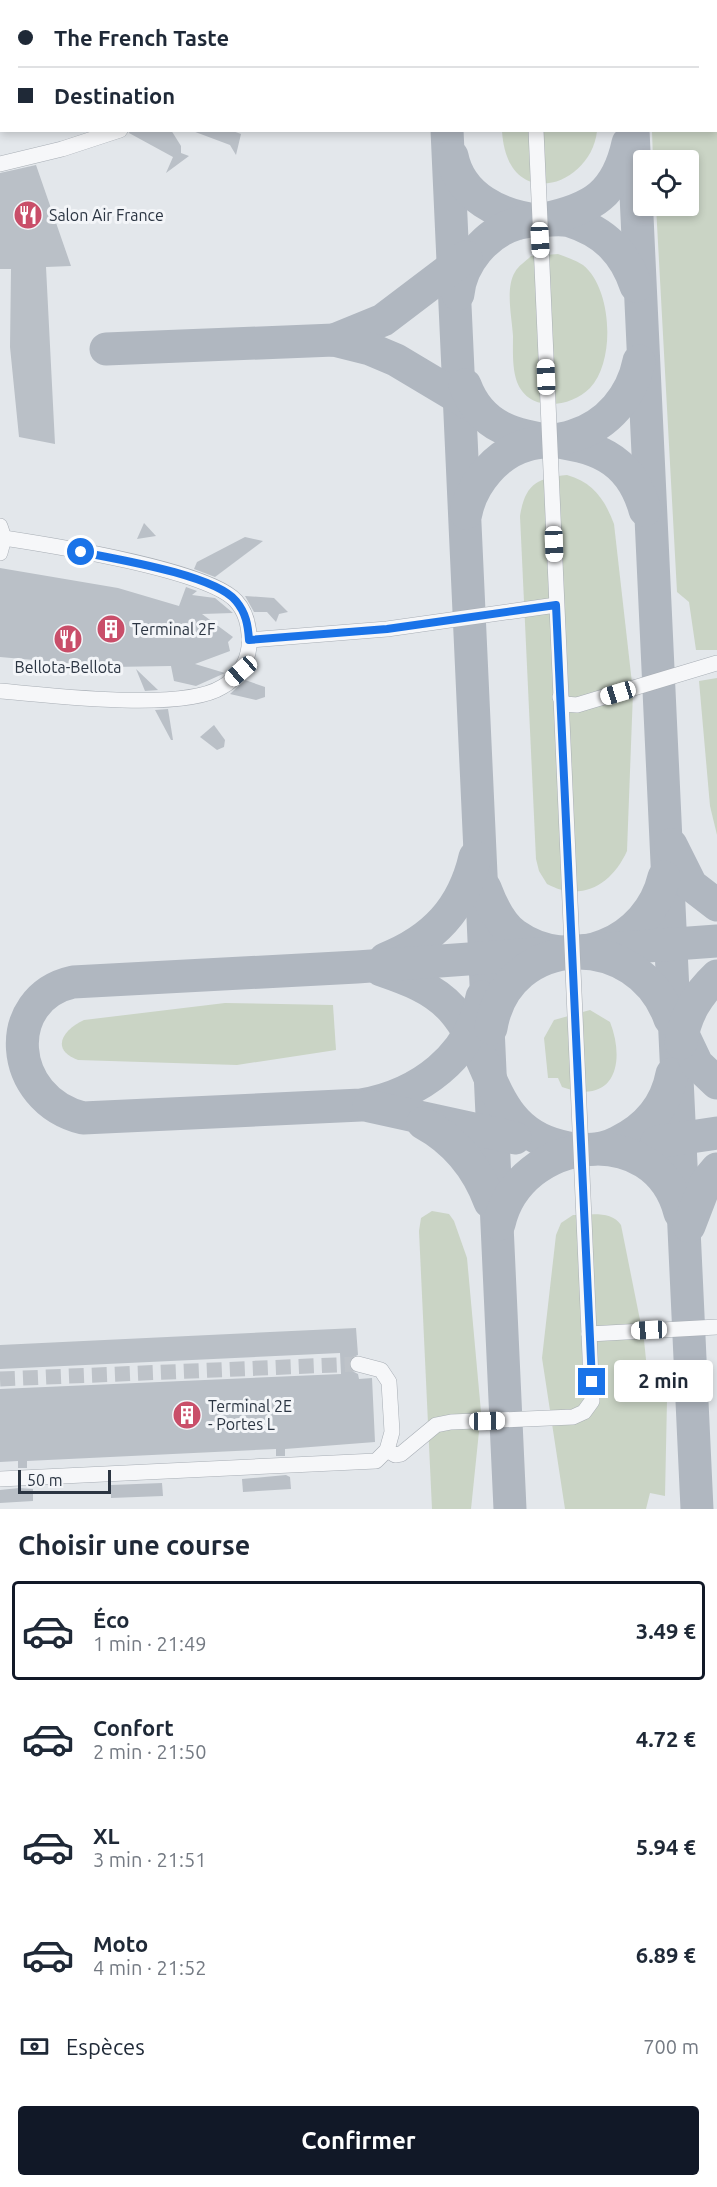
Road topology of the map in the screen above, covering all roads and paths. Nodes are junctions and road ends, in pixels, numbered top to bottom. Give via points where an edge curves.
1 (114, 132) edge
2 (536, 132) edge
3 (0, 164) edge
4 (2, 532) edge
5 (0, 553) edge
6 (556, 605) junction
7 (249, 640) junction
8 (717, 663) edge
9 (0, 691) edge
10 (560, 697) junction
11 (717, 1327) edge
12 (589, 1334) junction
13 (358, 1364) tunnel mouth
14 (387, 1450) junction
15 (0, 1479) edge

1 - 3 lane
2 - 6 lane
4 - 5 lane
4 - 7 lane via 185,576 219,589 236,600 248,621
6 - 7 lane via 387,629
6 - 10 lane
7 - 9 lane via 248,657 241,671 221,688 190,696 137,700
8 - 10 lane via 577,705 564,704
10 - 12 lane
11 - 12 lane
12 - 14 lane via 592,1401 584,1412 573,1417 443,1423 435,1425 401,1454
13 - 14 lane via 381,1370 389,1382 392,1432
14 - 15 lane via 376,1461

